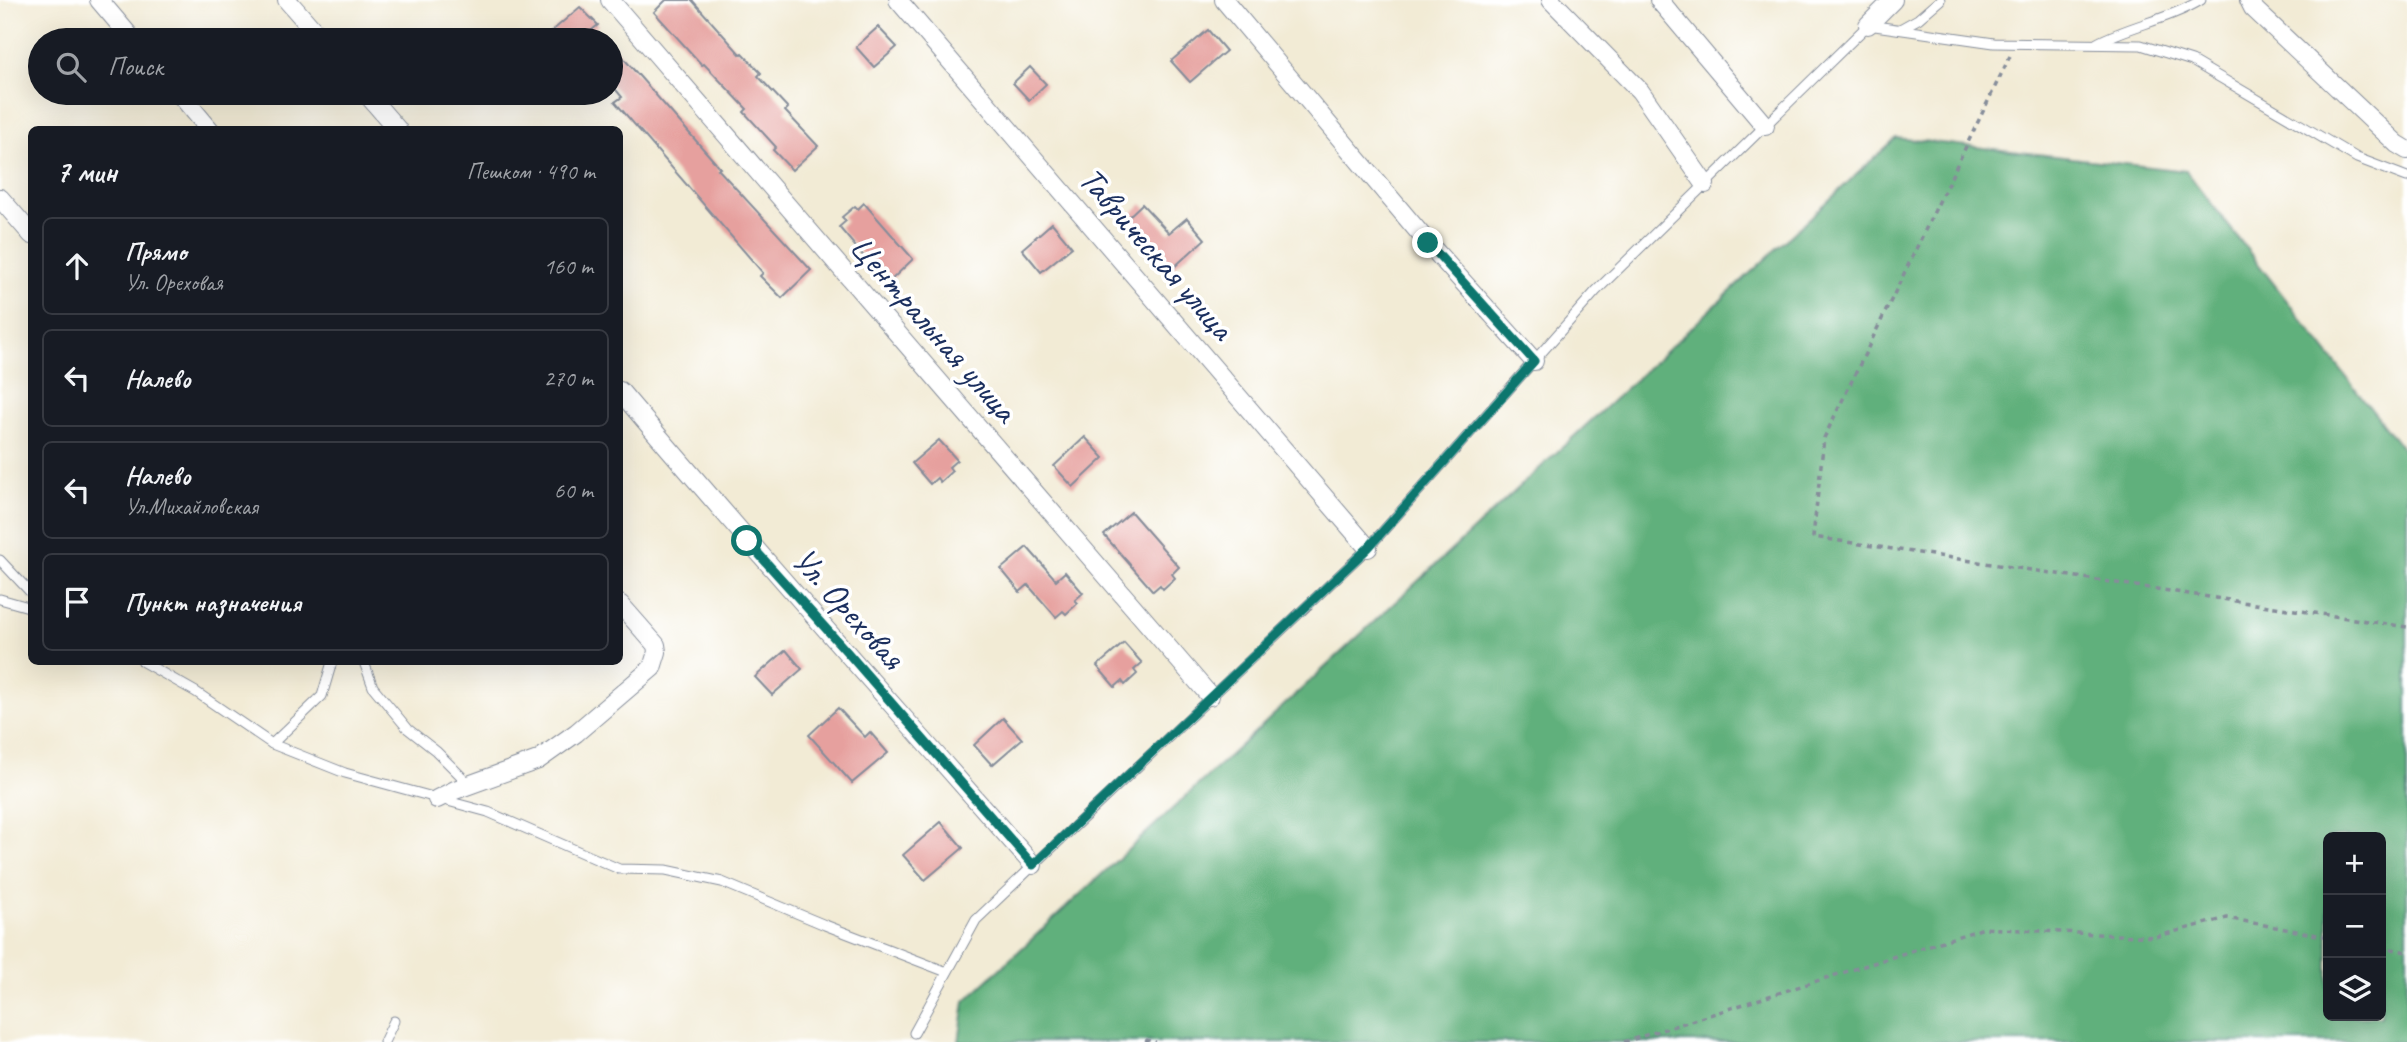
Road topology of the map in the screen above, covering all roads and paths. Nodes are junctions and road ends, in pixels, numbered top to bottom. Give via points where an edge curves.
1 (99, 0) edge
2 (287, 0) edge
3 (610, 0) edge
4 (898, 0) edge
5 (1224, 0) edge
6 (1551, 0) edge
7 (1659, 0) edge
8 (1893, 0) edge
9 (1940, 0) edge
10 (2201, 0) edge
11 (2249, 0) edge
12 (1868, 25) junction
13 (123, 28) edge
14 (312, 28) edge
15 (1900, 29) junction
16 (2095, 44) junction
17 (2009, 57) dead end
18 (188, 105) edge
19 (376, 105) edge
20 (207, 126) edge
21 (395, 126) edge
22 (1765, 126) junction
23 (2407, 150) edge
24 (2407, 177) edge
25 (1706, 184) junction
26 (0, 198) edge
27 (28, 230) edge
28 (1534, 361) junction
29 (623, 395) edge
30 (1368, 548) junction
31 (0, 560) edge
32 (28, 590) edge
33 (0, 599) edge
34 (28, 607) edge
35 (623, 607) edge
36 (2407, 627) edge
37 (149, 665) edge
38 (331, 665) edge
39 (365, 665) edge
40 (1210, 696) junction
41 (272, 744) junction
42 (470, 785) junction
43 (437, 799) junction
44 (1033, 865) junction
45 (2323, 936) edge
46 (2386, 948) edge
47 (2407, 952) edge
48 (947, 972) junction
49 (394, 1021) dead end
50 (914, 1033) dead end
51 (384, 1042) edge
52 (1146, 1042) edge
53 (1156, 1042) edge
54 (1624, 1042) edge

1 - 13 street
2 - 14 street
3 - 40 street, Центральная улица
4 - 30 street, Таврическая улица
5 - 28 street via 1428,243
6 - 25 street via 1640,91
7 - 22 street
8 - 12 street
9 - 15 lane
10 - 16 lane via 2168,18 2119,31
11 - 23 street
12 - 15 lane
12 - 22 lane
15 - 16 lane via 1994,43
16 - 24 lane via 2141,45 2192,61 2357,159
17 - 36 path via 1824,438 1813,537
18 - 20 street
19 - 21 street
22 - 25 lane
25 - 28 lane via 1595,291
26 - 27 street
28 - 30 lane
29 - 44 street, Ул. Ореховая
30 - 40 lane
31 - 32 lane
33 - 34 lane
35 - 42 street via 656,645 652,668 538,760
37 - 41 lane
38 - 41 lane via 322,696
39 - 42 lane via 373,687 408,729
40 - 44 lane
41 - 43 lane via 345,773
42 - 43 street
43 - 48 lane via 488,812 619,869 666,870 722,882
44 - 48 lane via 976,920
45 - 54 path via 2227,918 2154,937 1984,928
46 - 47 path
48 - 50 lane
49 - 51 lane
52 - 53 path

